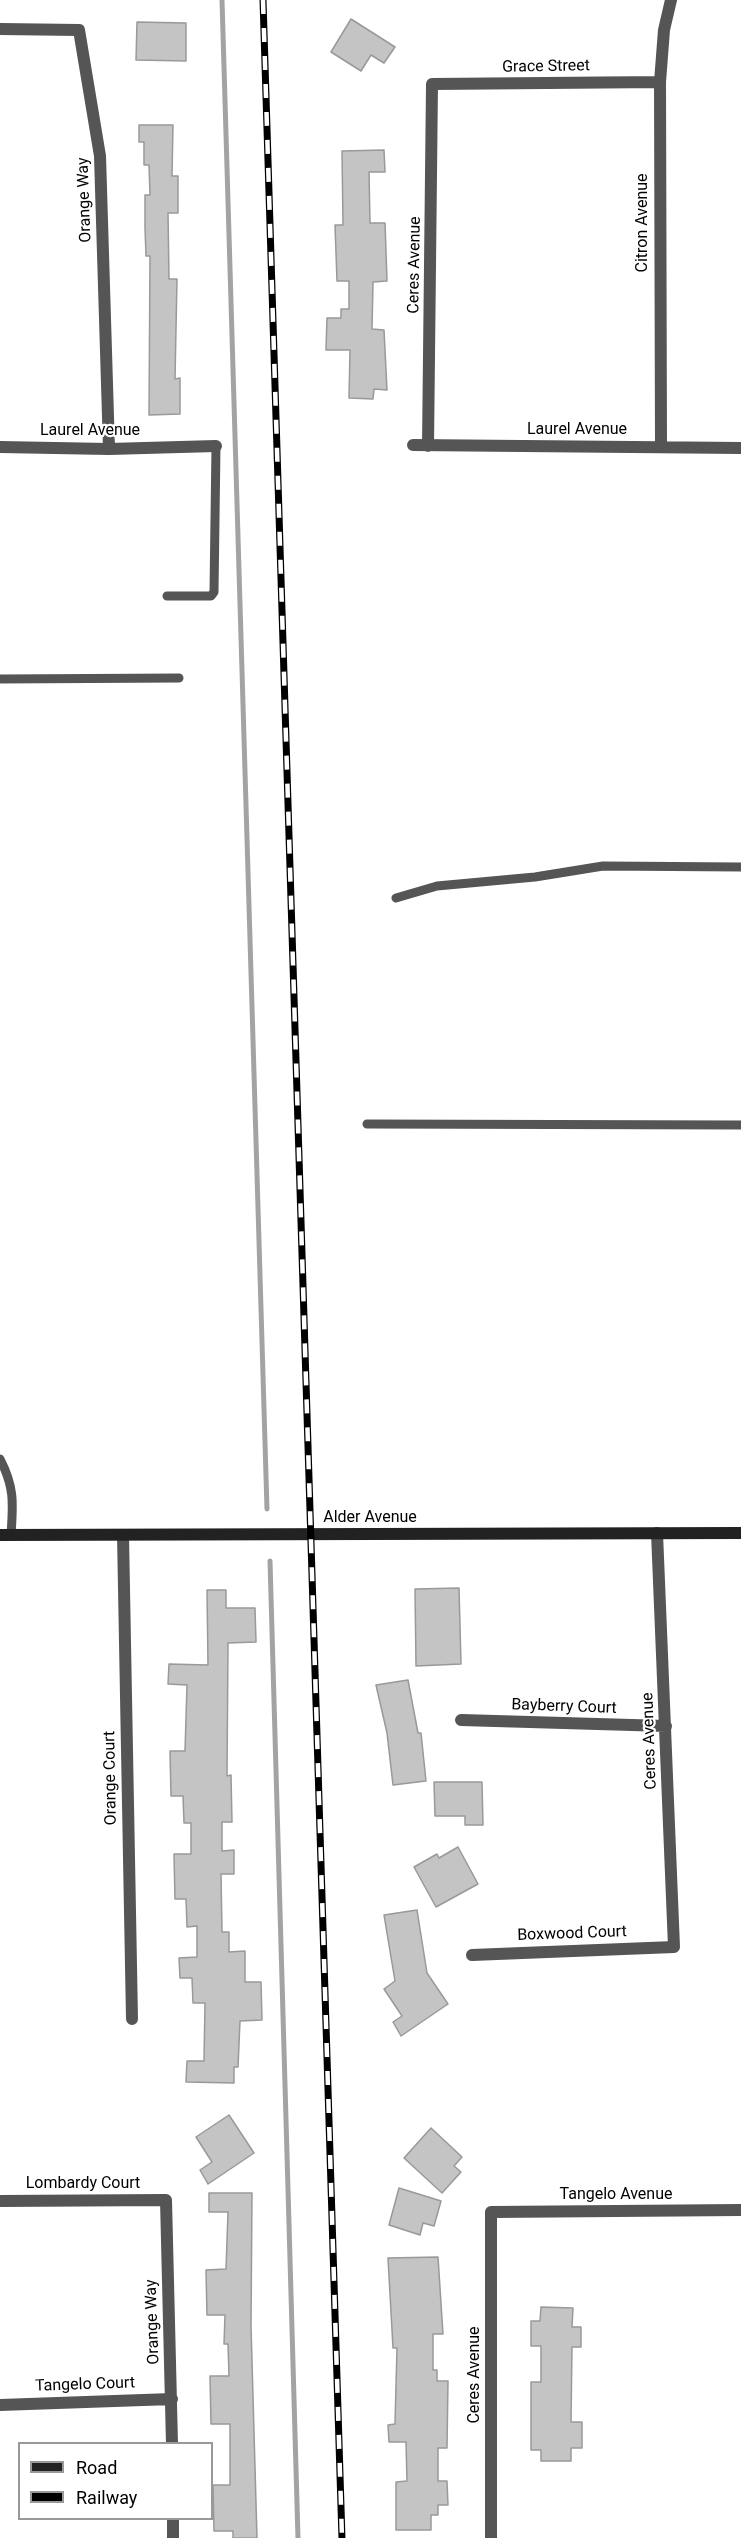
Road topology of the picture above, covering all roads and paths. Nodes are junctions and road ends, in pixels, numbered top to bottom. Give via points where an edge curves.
1 (671, 0) edge
2 (0, 29) edge
3 (660, 82) junction
4 (432, 84) joint
5 (413, 445) dead end
6 (216, 446) joint
7 (428, 446) junction
8 (0, 447) edge
9 (661, 447) junction
10 (741, 448) edge
11 (109, 449) junction
12 (167, 596) dead end
13 (179, 678) dead end
14 (0, 679) edge
15 (741, 867) edge
16 (396, 898) dead end
17 (367, 1124) dead end
18 (741, 1125) edge
19 (0, 1459) edge
20 (657, 1533) junction
21 (741, 1533) edge
22 (5, 1535) edge
23 (123, 1535) junction
24 (461, 1720) dead end
25 (666, 1726) junction
26 (674, 1947) joint
27 (472, 1955) dead end
28 (132, 2019) dead end
29 (166, 2200) joint
30 (0, 2201) edge
31 (741, 2210) edge
32 (491, 2212) joint
33 (172, 2399) junction
34 (0, 2405) edge
35 (172, 2442) edge
36 (173, 2520) edge
37 (173, 2538) edge
38 (491, 2538) edge

1 - 3 street, Citron Avenue
2 - 11 street, Orange Way via 79,30 100,156
3 - 4 street, Grace Street
3 - 9 street, Citron Avenue
4 - 7 street, Ceres Avenue
5 - 7 street, Laurel Avenue
6 - 11 street, Laurel Avenue
6 - 12 lane via 214,592 211,596
7 - 9 street, Laurel Avenue
8 - 11 street, Laurel Avenue
9 - 10 street, Laurel Avenue
13 - 14 lane
15 - 16 lane via 603,867 437,886
17 - 18 lane
19 - 22 lane via 13,1495
20 - 21 main road, Alder Avenue
20 - 23 main road, Alder Avenue
20 - 25 street, Ceres Avenue
22 - 23 main road, Alder Avenue
23 - 28 street, Orange Court
24 - 25 street, Bayberry Court
25 - 26 street, Ceres Avenue
26 - 27 street, Boxwood Court
29 - 30 street, Lombardy Court
29 - 33 street, Orange Way
31 - 32 street, Tangelo Avenue
32 - 38 street, Ceres Avenue
33 - 34 street, Tangelo Court
33 - 35 street, Orange Way
36 - 37 street

